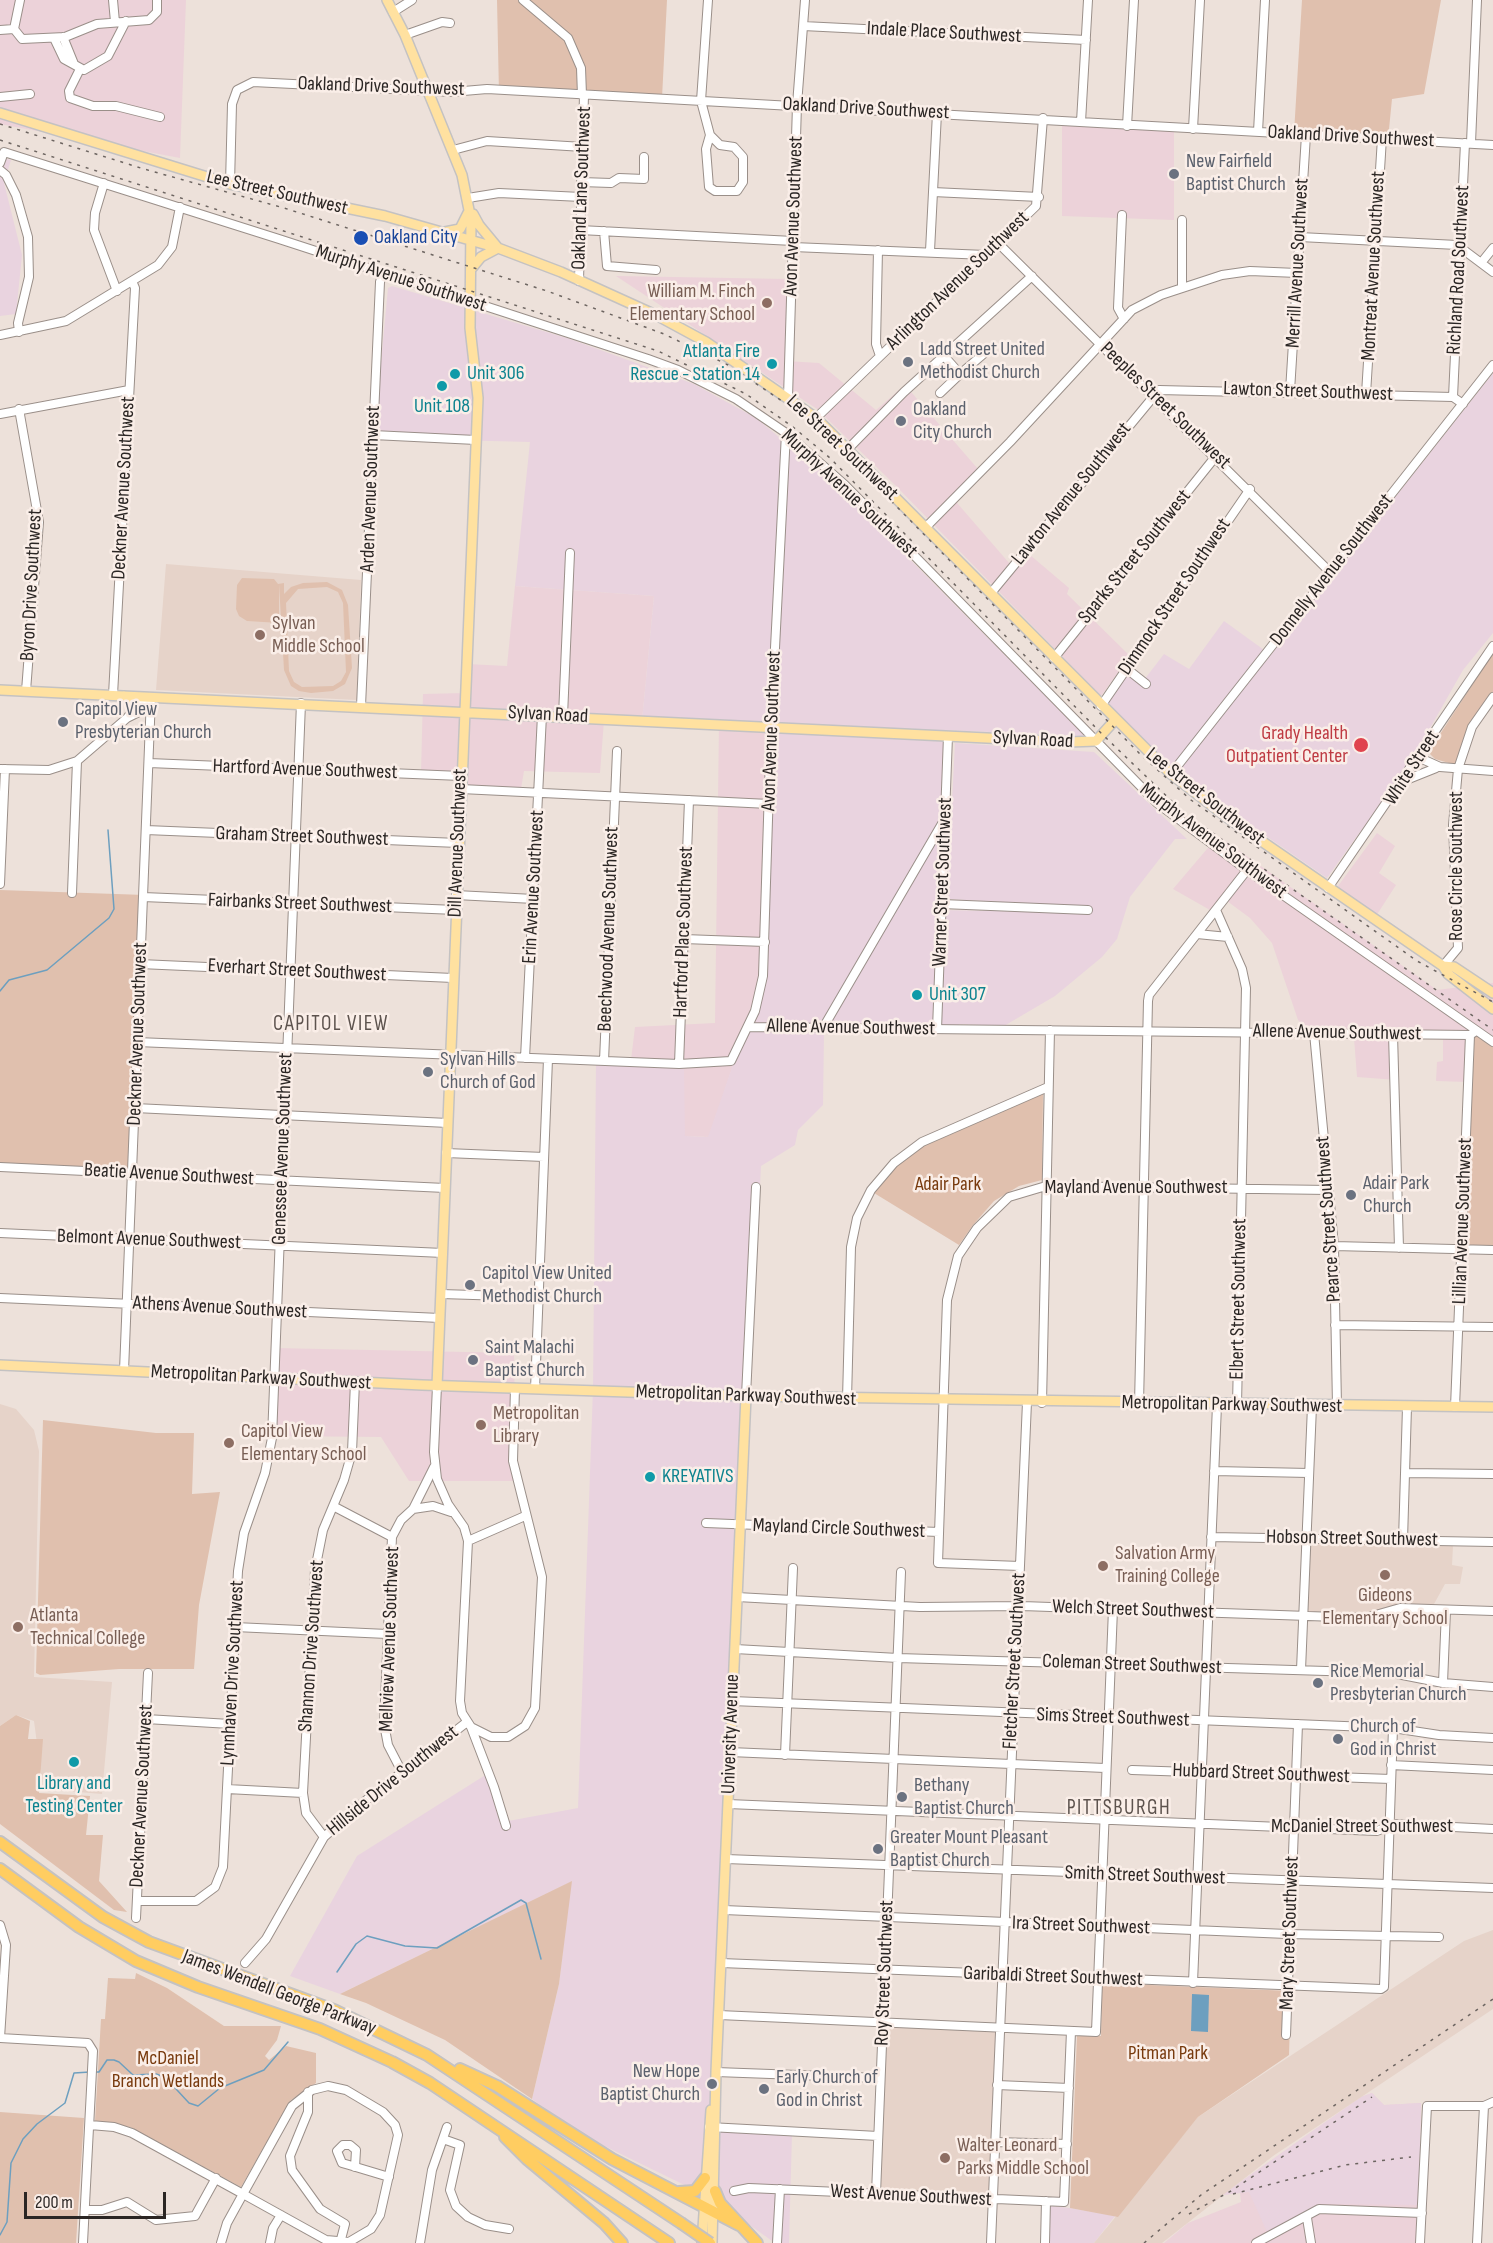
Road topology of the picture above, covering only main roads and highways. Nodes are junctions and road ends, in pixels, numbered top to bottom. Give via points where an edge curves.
1 (387, 0) edge
2 (0, 113) edge
3 (469, 203) junction
4 (437, 232) junction
5 (472, 242) junction
6 (498, 248) junction
7 (472, 268) junction
8 (0, 690) edge
9 (124, 696) junction
10 (135, 710) road end
11 (464, 712) junction
12 (1115, 720) junction
13 (1443, 966) junction
14 (1493, 993) edge
15 (1493, 1008) edge
16 (0, 1365) edge
17 (437, 1386) junction
18 (746, 1396) junction
19 (1493, 1407) edge
20 (0, 1842) edge
21 (0, 1869) edge
22 (427, 2055) junction
23 (712, 2128) junction
24 (529, 2154) junction
25 (705, 2178) junction
26 (715, 2191) junction
27 (679, 2192) junction
28 (704, 2205) junction
29 (713, 2214) junction
30 (739, 2225) junction
31 (622, 2243) edge
32 (669, 2243) edge
33 (702, 2243) edge
34 (711, 2243) edge
35 (757, 2243) edge

1 - 3 main road via 453,150
2 - 4 main road, Lee Street Southwest via 230,184 385,216
3 - 4 main road via 467,219 460,229
3 - 5 main road, Dill Avenue Southwest
3 - 6 main road via 479,225
4 - 5 main road, Lee Street Southwest
5 - 6 main road, Lee Street Southwest
5 - 7 main road, Dill Avenue Southwest
6 - 7 main road via 481,257
6 - 12 main road, Lee Street Southwest via 658,316 706,342 816,418
7 - 11 main road, Dill Avenue Southwest via 470,342 478,398
8 - 9 main road, Sylvan Road
9 - 10 main road via 132,700
9 - 11 main road, Sylvan Road
11 - 12 main road, Sylvan Road via 1069,742 1096,741
11 - 17 main road, Dill Avenue Southwest
12 - 13 main road, Lee Street Southwest via 1171,774 1221,813
13 - 14 main road via 1454,967
13 - 15 main road, Lee Street Southwest
16 - 17 main road, Metropolitan Parkway Southwest
17 - 18 main road, Metropolitan Parkway Southwest
18 - 19 main road, Metropolitan Parkway Southwest
18 - 23 main road, University Avenue
20 - 22 highway, James Wendell George Parkway via 104,1917 149,1942 334,2010
21 - 24 highway, James Wendell George Parkway via 130,1958 176,1979 353,2043 430,2083 486,2119
22 - 27 highway via 486,2080 612,2159
22 - 34 highway, James Wendell George Parkway, bridge
23 - 25 main road, University Avenue
23 - 26 main road, University Avenue
24 - 31 highway
24 - 32 highway
25 - 27 highway via 695,2191
25 - 28 main road, University Avenue
26 - 29 main road, University Avenue
26 - 30 highway
27 - 28 highway
28 - 29 highway
28 - 33 main road, University Avenue
29 - 30 highway
29 - 34 main road, University Avenue
30 - 35 highway

